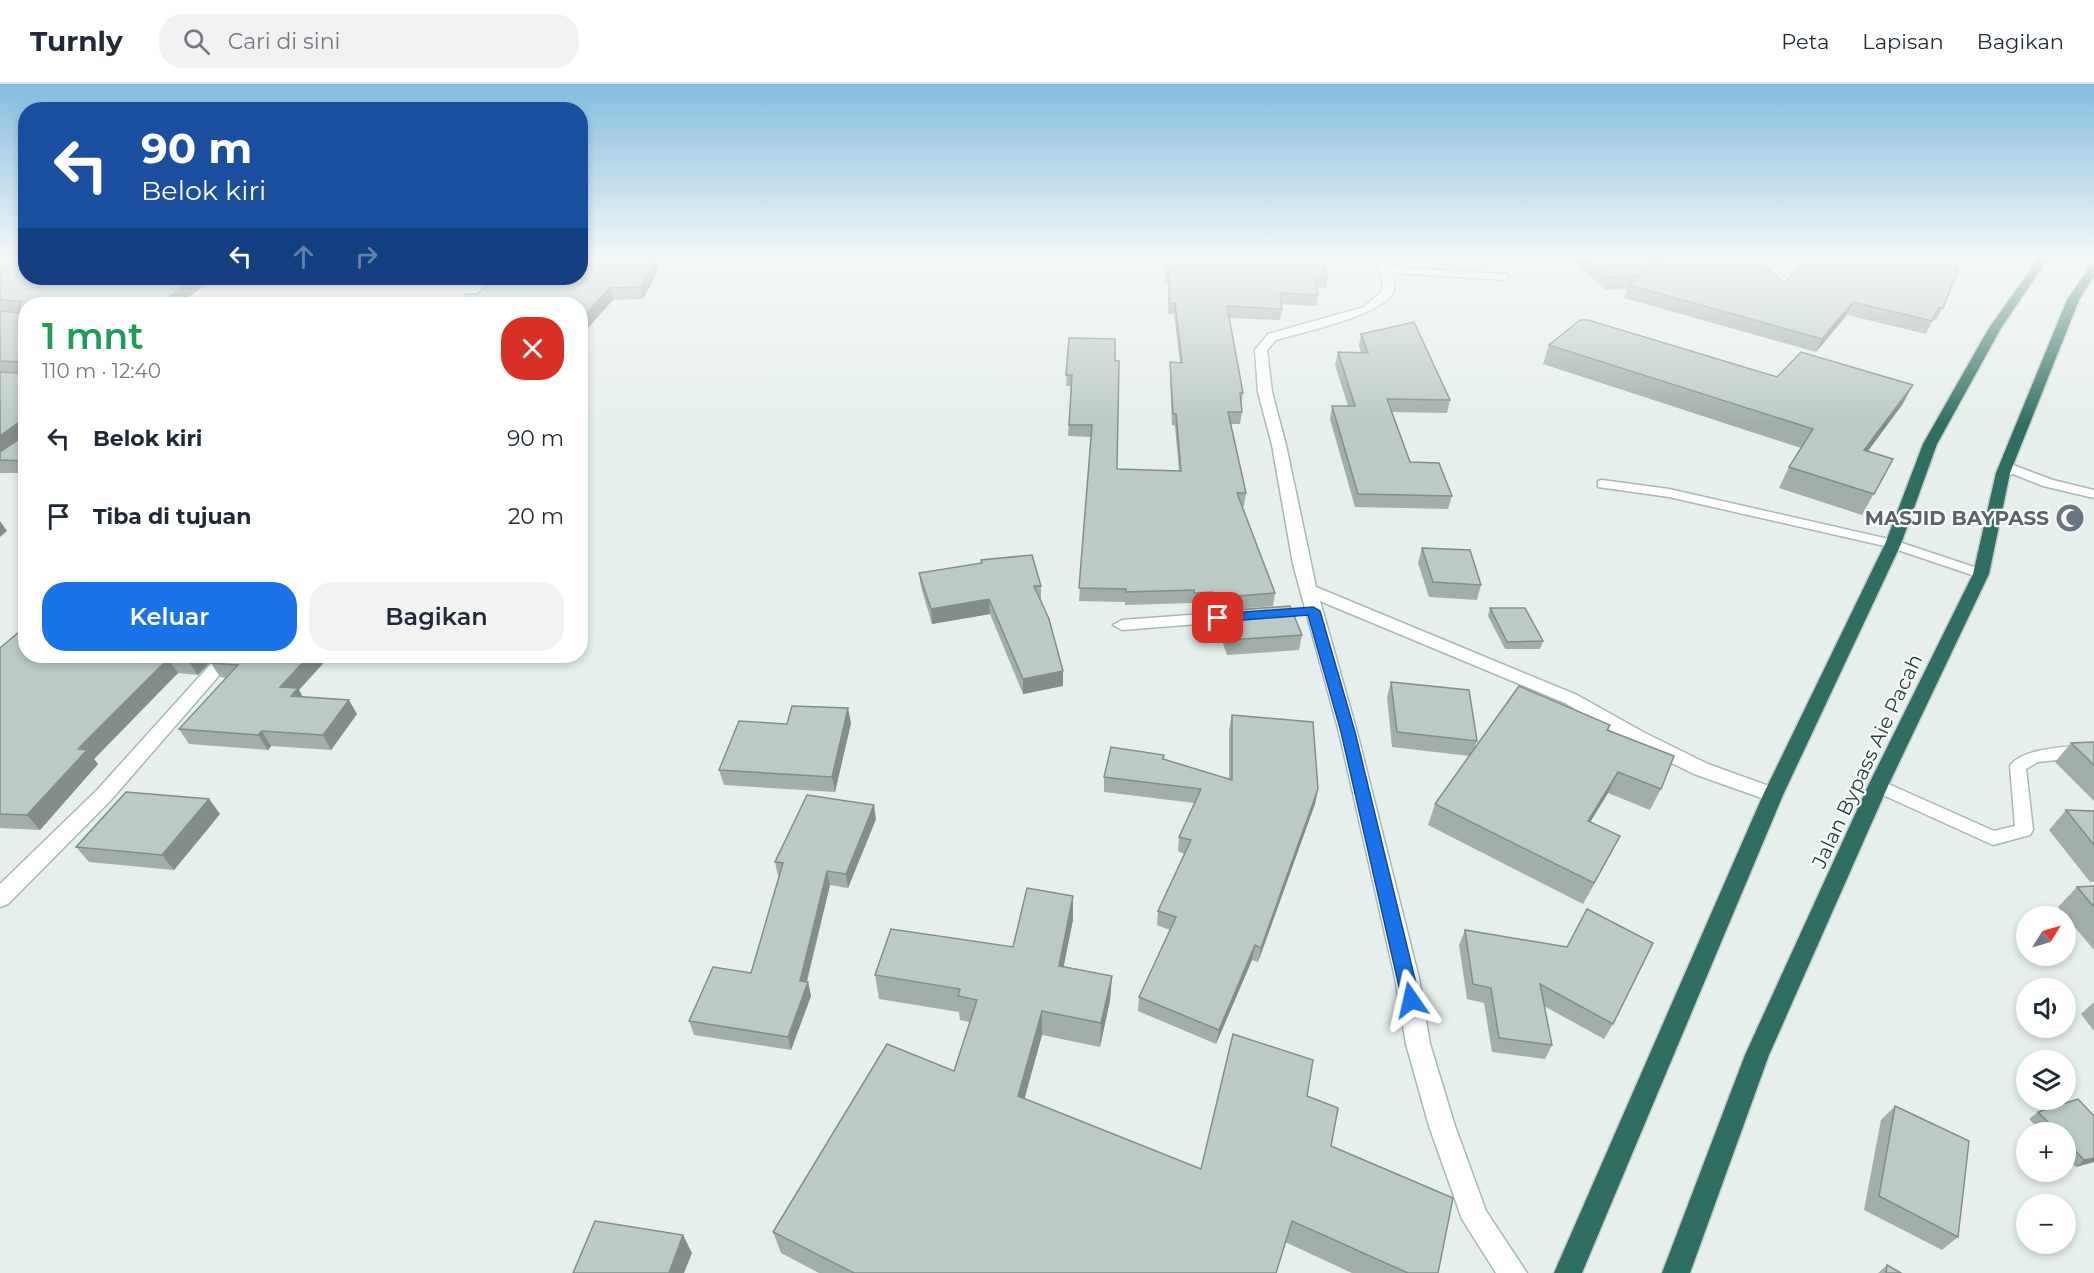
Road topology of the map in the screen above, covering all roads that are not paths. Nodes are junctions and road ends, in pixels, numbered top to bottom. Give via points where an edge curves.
1 (1349, 314) edge
2 (2004, 314) edge
3 (2067, 314) edge
4 (2003, 473) junction
5 (1602, 484) dead end
6 (2094, 494) edge
7 (1893, 544) junction
8 (1981, 574) junction
9 (1308, 590) junction
10 (1265, 614) edge
11 (1122, 626) dead end
12 (221, 663) edge
13 (2094, 750) edge
14 (1878, 786) junction
15 (1773, 795) junction
16 (0, 898) edge
17 (1513, 1273) edge
18 (1568, 1273) edge
19 (1676, 1273) edge

1 - 9 street via 1272,337 1261,351 1265,392
2 - 7 highway via 1930,444
3 - 4 highway, Jalan Bypass Aie Pacah
4 - 6 street via 2013,469 2048,483
4 - 8 highway, Jalan Bypass Aie Pacah
5 - 7 lane via 1669,493
7 - 8 lane
7 - 15 highway
8 - 14 highway, Jalan Bypass Aie Pacah
9 - 15 street via 1571,699 1701,770
9 - 17 street via 1307,611 1348,732 1407,978 1418,1044 1442,1126 1476,1219
10 - 11 street
12 - 16 street via 104,795
13 - 14 lane via 2036,757 2018,766 2024,831 1993,838
14 - 19 highway, Jalan Bypass Aie Pacah via 1757,1055
15 - 18 highway

